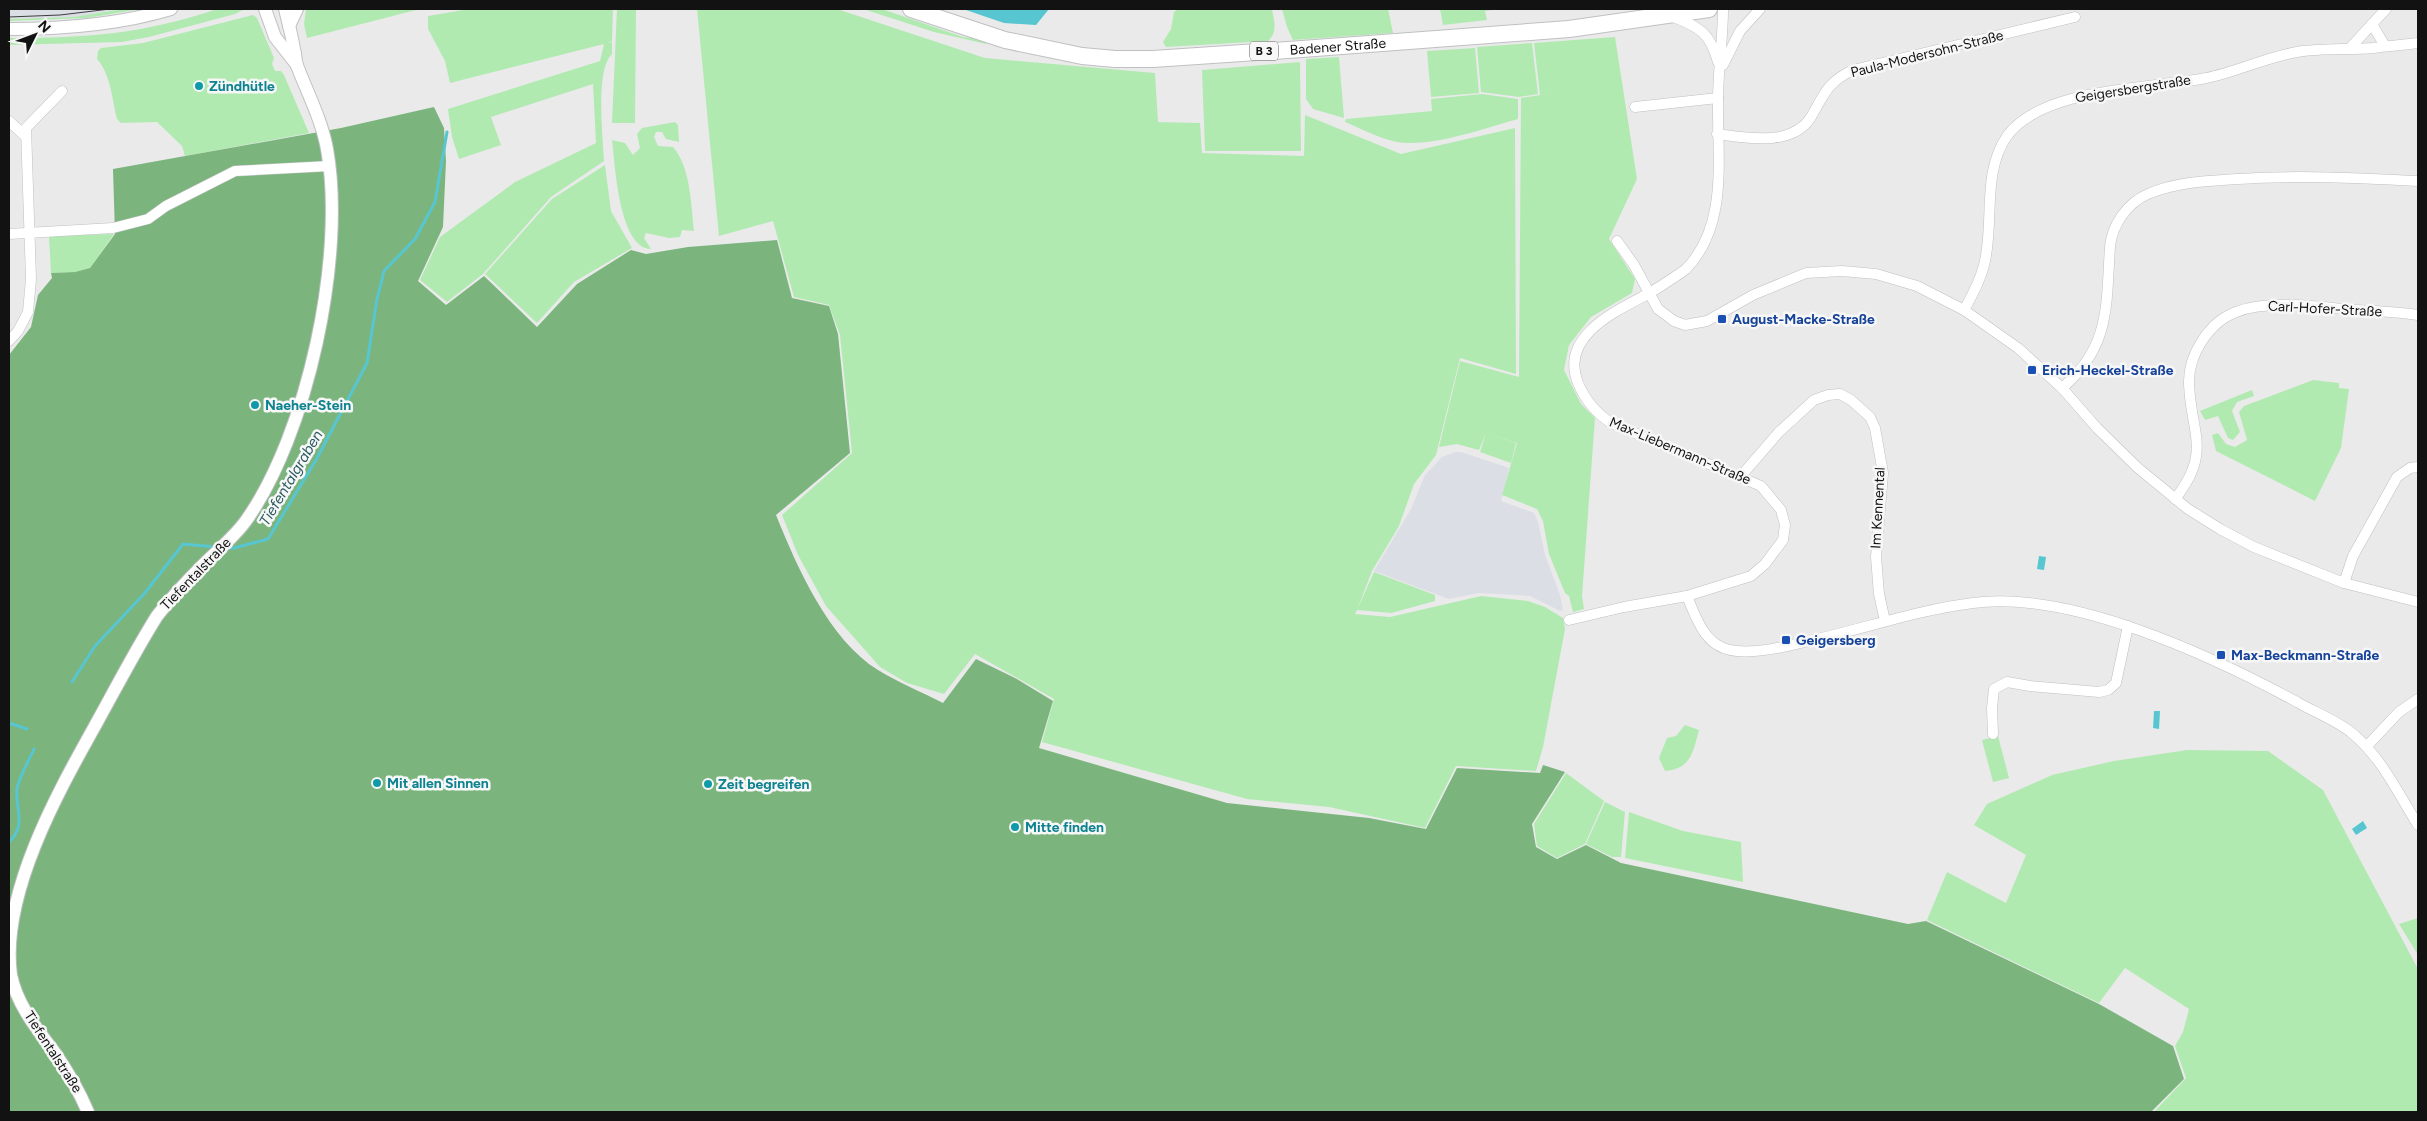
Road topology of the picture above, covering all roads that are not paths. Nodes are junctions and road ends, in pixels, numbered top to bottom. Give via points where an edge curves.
1 (171, 9) edge
2 (265, 9) edge
3 (285, 9) edge
4 (297, 9) edge
5 (911, 9) edge
6 (1709, 9) edge
7 (1723, 9) edge
8 (1760, 9) edge
9 (2386, 9) edge
10 (1669, 15) junction
11 (2075, 17) dead end
12 (2372, 24) junction
13 (289, 26) junction
14 (9, 29) edge
15 (2418, 44) edge
16 (2385, 46) junction
17 (2350, 48) junction
18 (297, 65) junction
19 (1720, 70) junction
20 (62, 91) dead end
21 (1718, 98) junction
22 (1635, 107) dead end
23 (9, 121) edge
24 (1718, 134) junction
25 (24, 135) junction
26 (330, 166) junction
27 (2418, 181) edge
28 (30, 233) junction
29 (9, 234) edge
30 (1617, 241) dead end
31 (1650, 292) junction
32 (1964, 310) junction
33 (2418, 315) edge
34 (9, 341) edge
35 (2062, 388) junction
36 (2418, 467) edge
37 (1741, 476) junction
38 (2175, 499) junction
39 (2344, 583) junction
40 (1687, 596) junction
41 (2418, 602) edge
42 (1569, 620) dead end
43 (1885, 621) junction
44 (2128, 626) junction
45 (2418, 699) edge
46 (1993, 734) dead end
47 (2367, 746) junction
48 (2418, 825) edge
49 (88, 1112) edge

1 - 14 street via 110,23
2 - 18 street, Tiefentalstraße via 275,37
3 - 13 street, Tiefentalstraße
4 - 13 street
5 - 10 main road, Badener Straße / B 3 via 1005,40 1082,56 1115,59 1569,30
6 - 10 main road, Badener Straße / B 3
7 - 19 street, Max-Liebermann-Straße
8 - 19 street, Max-Liebermann-Straße via 1740,31
9 - 12 street
10 - 19 street, Max-Liebermann-Straße via 1700,28 1708,37
11 - 24 street, Paula-Modersohn-Straße via 1853,70 1829,85 1809,120 1793,133 1768,138
12 - 16 street
12 - 17 street
13 - 18 street, Tiefentalstraße
15 - 16 street, Geigersbergstraße
16 - 17 street, Geigersbergstraße
17 - 32 street, Geigersbergstraße via 2297,52 2209,77 2076,97 2048,105 2023,121 2008,136 1996,157 1985,264
18 - 26 street, Tiefentalstraße via 322,128
19 - 21 street, Max-Liebermann-Straße
20 - 25 street via 26,128
21 - 22 street
21 - 24 street, Max-Liebermann-Straße
23 - 25 street
24 - 31 street, Max-Liebermann-Straße via 1718,188 1707,241 1686,269
25 - 28 street
26 - 28 street via 235,171 166,206 148,219 113,228
26 - 49 street, Tiefentalstraße via 332,249 317,341 307,380 276,464 245,522 172,597 144,636 48,812 16,896 9,950 11,975 19,1000 68,1072
27 - 35 street via 2279,176 2199,181 2148,194 2117,222 2110,245 2108,304 2100,333 2091,353
28 - 29 street
28 - 34 street via 28,312
30 - 31 street
31 - 32 street via 1665,316 1685,324 1697,324 1800,275 1857,272 1898,278
31 - 37 street, Max-Liebermann-Straße via 1608,315 1581,342 1574,362 1583,395 1598,414 1611,423
32 - 35 street via 2018,348
33 - 38 street, Carl-Hofer-Straße via 2269,305 2236,312 2225,318 2202,340 2192,364 2189,383 2196,428 2196,459 2189,478
35 - 38 street via 2112,444
36 - 39 street via 2410,468 2397,477 2353,556
37 - 40 street, Max-Liebermann-Straße via 1761,486 1782,510 1783,540 1751,576
37 - 43 street, Im Kennental via 1779,432 1814,400 1828,394 1840,394 1870,417 1883,473 1876,557
38 - 39 street via 2254,547
39 - 41 street
40 - 42 street, Max-Liebermann-Straße
40 - 43 street via 1705,636 1718,646 1736,652 1787,646
43 - 44 street via 1976,602 2015,602 2075,612
44 - 46 street via 2113,686 2099,692 2007,682 1994,689
44 - 47 street via 2257,680 2350,731
45 - 47 street via 2399,712
47 - 48 street

